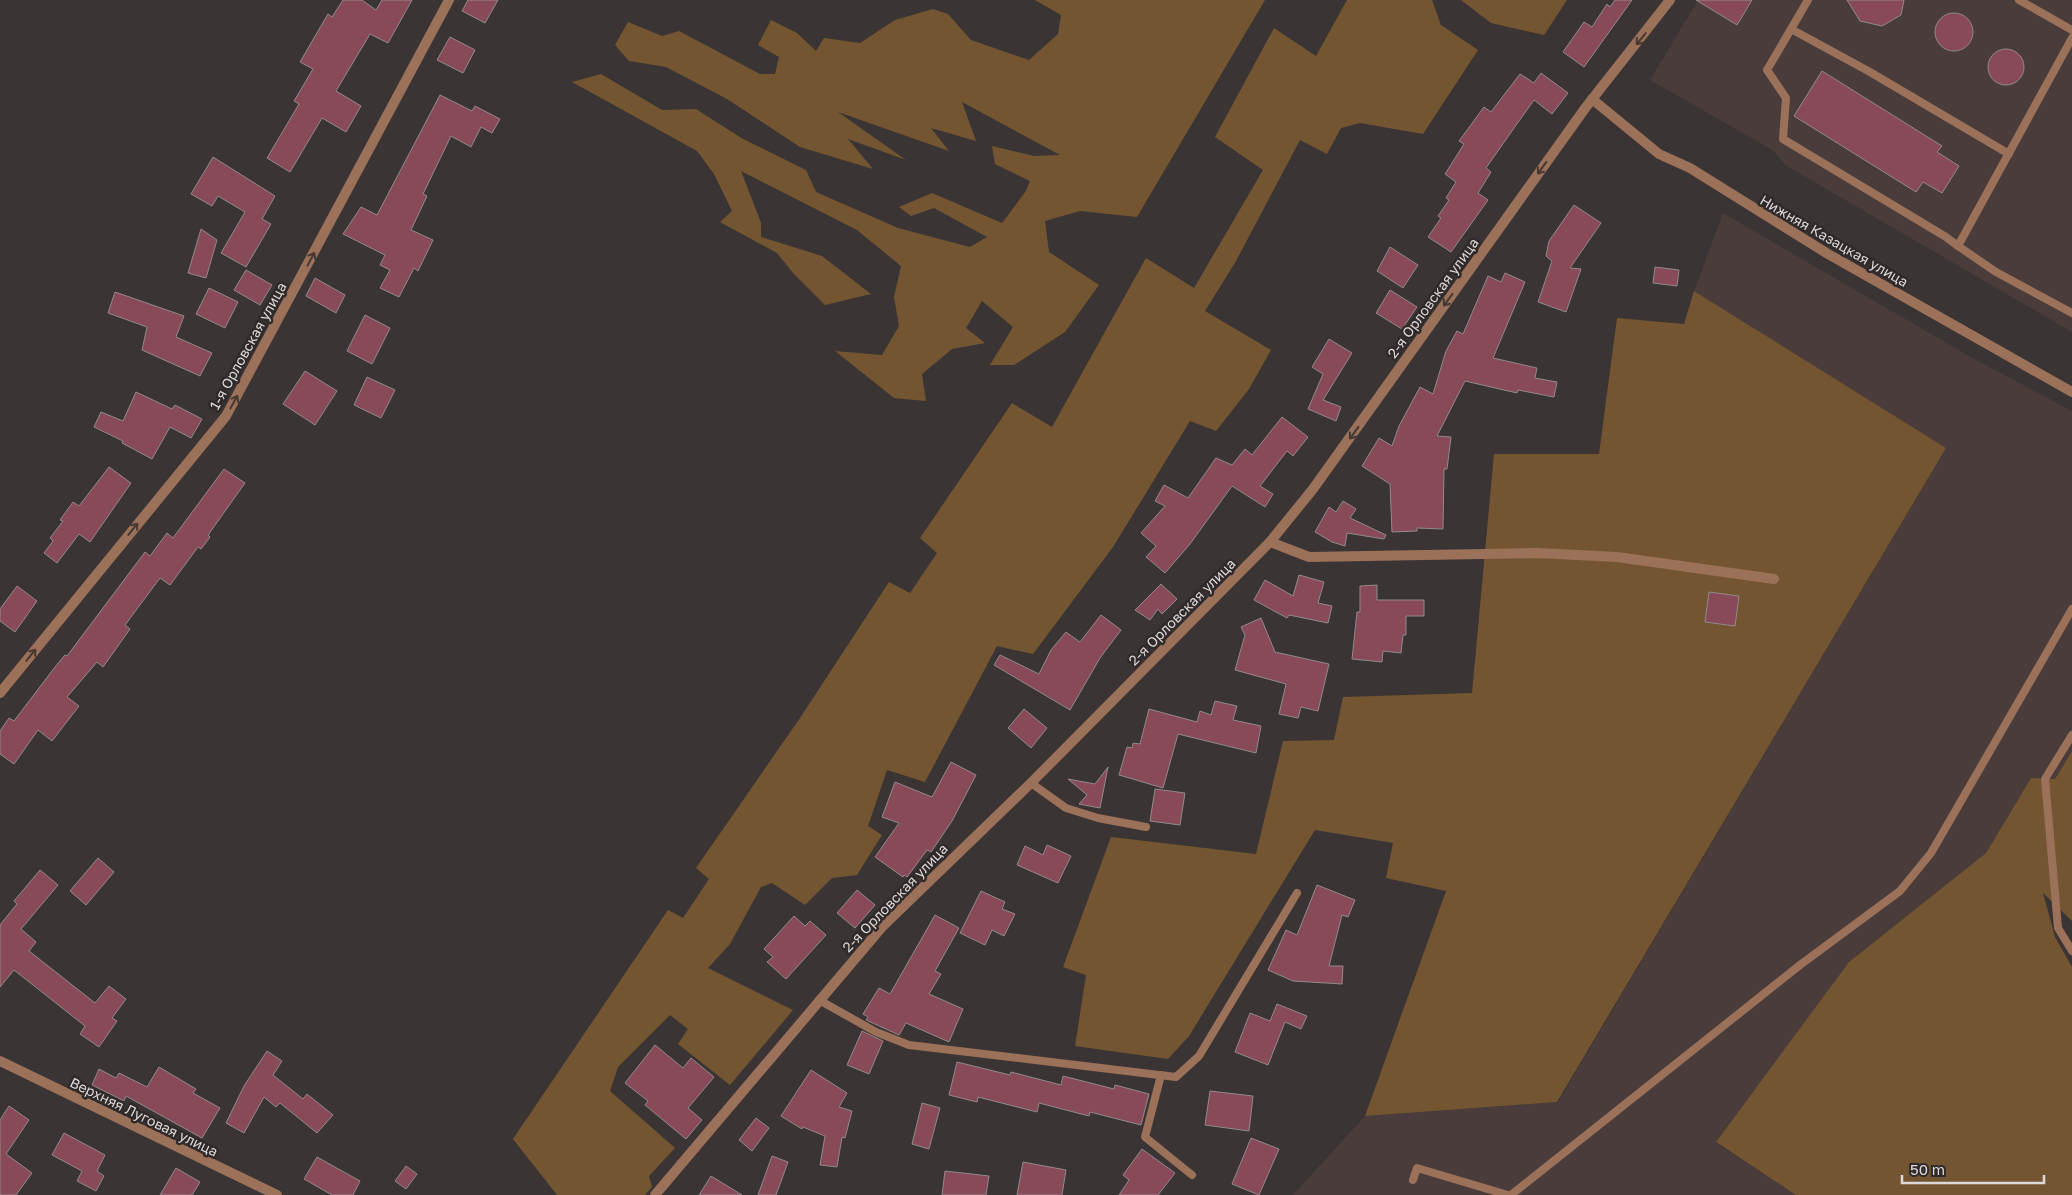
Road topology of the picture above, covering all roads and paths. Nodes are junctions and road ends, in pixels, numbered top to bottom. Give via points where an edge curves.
1 (449, 0) edge
2 (1670, 0) edge
3 (1808, 0) edge
4 (2020, 0) edge
5 (1791, 29) junction
6 (2072, 30) edge
7 (2072, 38) edge
8 (1592, 99) junction
9 (2008, 154) junction
10 (1958, 246) junction
11 (2072, 314) edge
12 (2072, 392) edge
13 (1270, 542) junction
14 (1774, 579) dead end
15 (2072, 610) edge
16 (0, 693) edge
17 (2072, 735) edge
18 (1031, 783) junction
19 (1146, 827) dead end
20 (1297, 892) dead end
21 (2072, 951) edge
22 (819, 1000) junction
23 (0, 1061) edge
24 (1161, 1075) junction
25 (1192, 1175) dead end
26 (1413, 1180) dead end
27 (277, 1195) edge
28 (655, 1195) edge
29 (1509, 1195) edge

16 -> 1 street, 1-я Орловская улица via 226,416
2 -> 8 street, 2-я Орловская улица
3 - 5 lane
4 - 6 lane
5 - 9 lane
5 - 10 lane via 1767,70 1786,98 1783,139
7 - 9 lane
8 - 12 street, Нижняя Казацкая улица via 1659,154 1690,168 1828,254
8 -> 13 street, 2-я Орловская улица via 1313,489
9 - 10 lane
10 - 11 lane via 1996,272
13 - 14 street via 1309,557 1546,554 1617,557
13 - 18 street, 2-я Орловская улица
15 - 29 lane via 1930,853 1900,891 1800,965
17 - 21 lane via 2045,779 2058,928
18 - 19 lane via 1066,808
18 - 22 street, 2-я Орловская улица via 882,927
20 - 24 lane via 1199,1056 1176,1077
22 - 24 lane via 876,1032 909,1045
22 - 28 street, 2-я Орловская улица
23 - 27 street, Верхняя Луговая улица
24 - 25 lane via 1145,1137
26 - 29 lane via 1417,1168

